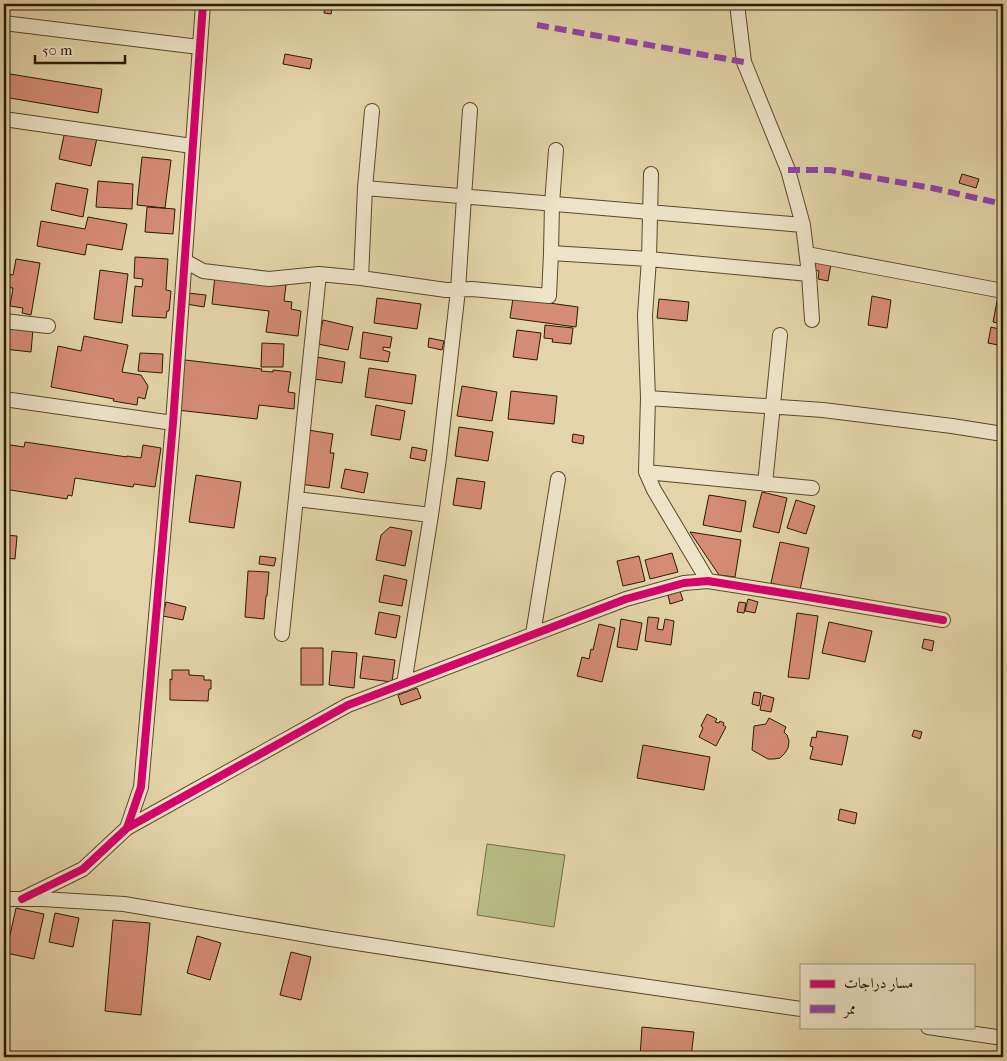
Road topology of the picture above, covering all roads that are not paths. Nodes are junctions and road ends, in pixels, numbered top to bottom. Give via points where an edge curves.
1 (203, 4) edge
2 (738, 4) edge
3 (4, 23) edge
4 (199, 47) junction
5 (470, 110) dead end
6 (372, 111) dead end
7 (4, 119) edge
8 (192, 146) junction
9 (556, 150) dead end
10 (651, 174) dead end
11 (365, 188) junction
12 (464, 197) junction
13 (552, 204) junction
14 (650, 212) junction
15 (803, 225) junction
16 (550, 253) junction
17 (807, 254) junction
18 (649, 260) junction
19 (184, 261) junction
20 (319, 274) junction
21 (809, 274) junction
22 (361, 278) junction
23 (458, 290) junction
24 (1003, 291) edge
25 (812, 320) dead end
26 (4, 321) edge
27 (48, 326) dead end
28 (780, 335) dead end
29 (648, 398) junction
30 (4, 399) edge
31 (772, 406) junction
32 (173, 423) junction
33 (1003, 434) edge
34 (646, 472) junction
35 (558, 478) dead end
36 (765, 484) junction
37 (812, 488) dead end
38 (296, 499) junction
39 (432, 515) junction
40 (708, 582) junction
41 (943, 620) dead end
42 (282, 634) dead end
43 (532, 634) junction
44 (404, 684) junction
45 (127, 828) junction
46 (4, 899) edge
47 (22, 899) junction
48 (800, 1009) edge
49 (935, 1028) edge
50 (1003, 1038) edge

1 - 4 street
2 - 15 street via 744,62 788,170
3 - 4 street
4 - 8 street
5 - 12 street
6 - 11 street
7 - 8 street
8 - 19 street
9 - 13 street
10 - 14 street
11 - 12 street
11 - 22 street
12 - 13 street
12 - 23 street
13 - 14 street
13 - 16 street
14 - 15 street
14 - 18 street
15 - 17 street
16 - 18 street
16 - 23 street via 548,296
17 - 21 street
17 - 24 street
18 - 21 street
18 - 29 street via 645,315
19 - 20 street via 203,271 269,279
19 - 32 street
20 - 22 street
20 - 38 street
21 - 25 street
22 - 23 street
23 - 39 street
26 - 27 street
28 - 31 street
29 - 31 street
29 - 34 street
30 - 32 street
31 - 33 street
31 - 36 street
32 - 45 street via 141,787
34 - 36 street
34 - 40 street
35 - 43 street
36 - 37 street
38 - 39 street
38 - 42 street
39 - 44 street
40 - 41 street
40 - 43 street via 684,583 626,599
43 - 44 street
44 - 45 street via 348,705
45 - 47 street via 83,869
46 - 47 street
47 - 48 street via 124,904 542,972
49 - 50 street

